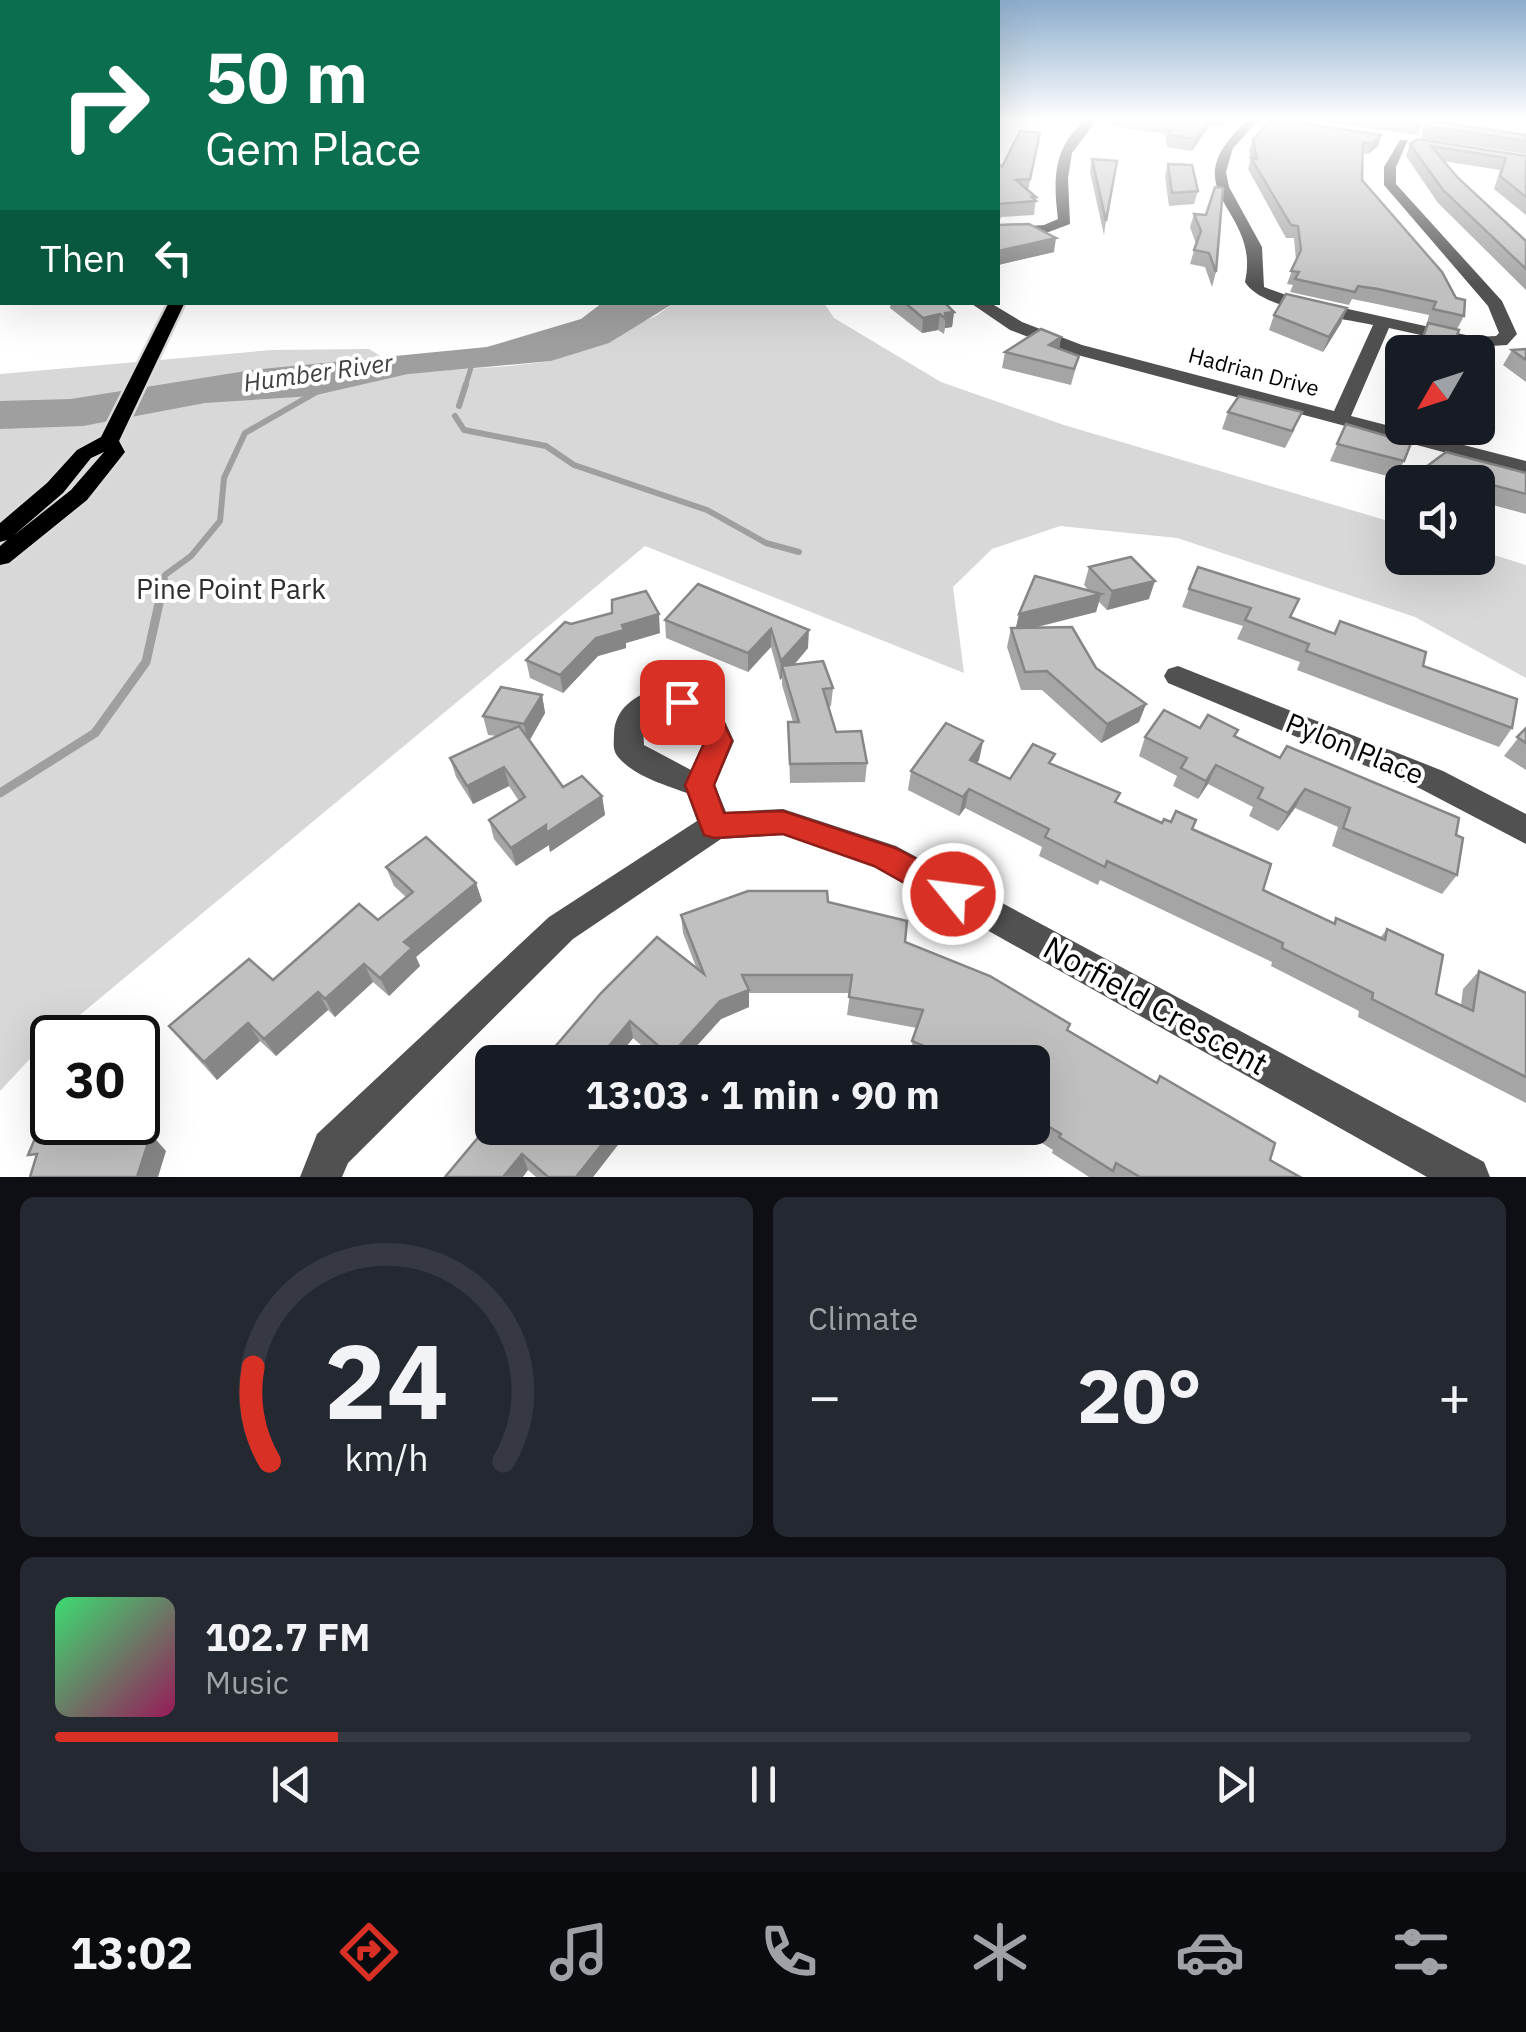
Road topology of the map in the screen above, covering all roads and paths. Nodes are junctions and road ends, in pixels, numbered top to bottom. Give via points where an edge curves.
1 (1060, 175) edge
2 (1221, 175) edge
3 (1391, 175) edge
4 (1000, 232) edge
5 (176, 305) edge
6 (983, 305) edge
7 (1383, 322) junction
8 (1340, 419) junction
9 (110, 441) junction
10 (1526, 468) edge
11 (0, 534) edge
12 (0, 558) edge
13 (1178, 676) dead end
14 (700, 785) dead end
15 (714, 826) junction
16 (1526, 831) edge
17 (321, 1177) edge
18 (1469, 1177) edge

1 - 4 street via 1066,221
2 - 7 street via 1258,255 1254,286 1284,300
3 - 7 street via 1392,189 1496,305 1508,334 1501,341 1475,342
5 - 9 main road
6 - 8 street, Hadrian Drive via 1076,349
7 - 8 street
8 - 10 street, Hadrian Drive
9 - 11 main road via 84,454
9 - 12 main road via 115,452 79,495
13 - 16 street, Pylon Place via 1432,780
14 - 15 street
15 - 17 street via 562,928 332,1149
15 - 18 street, Norfield Crescent via 783,822 884,856

